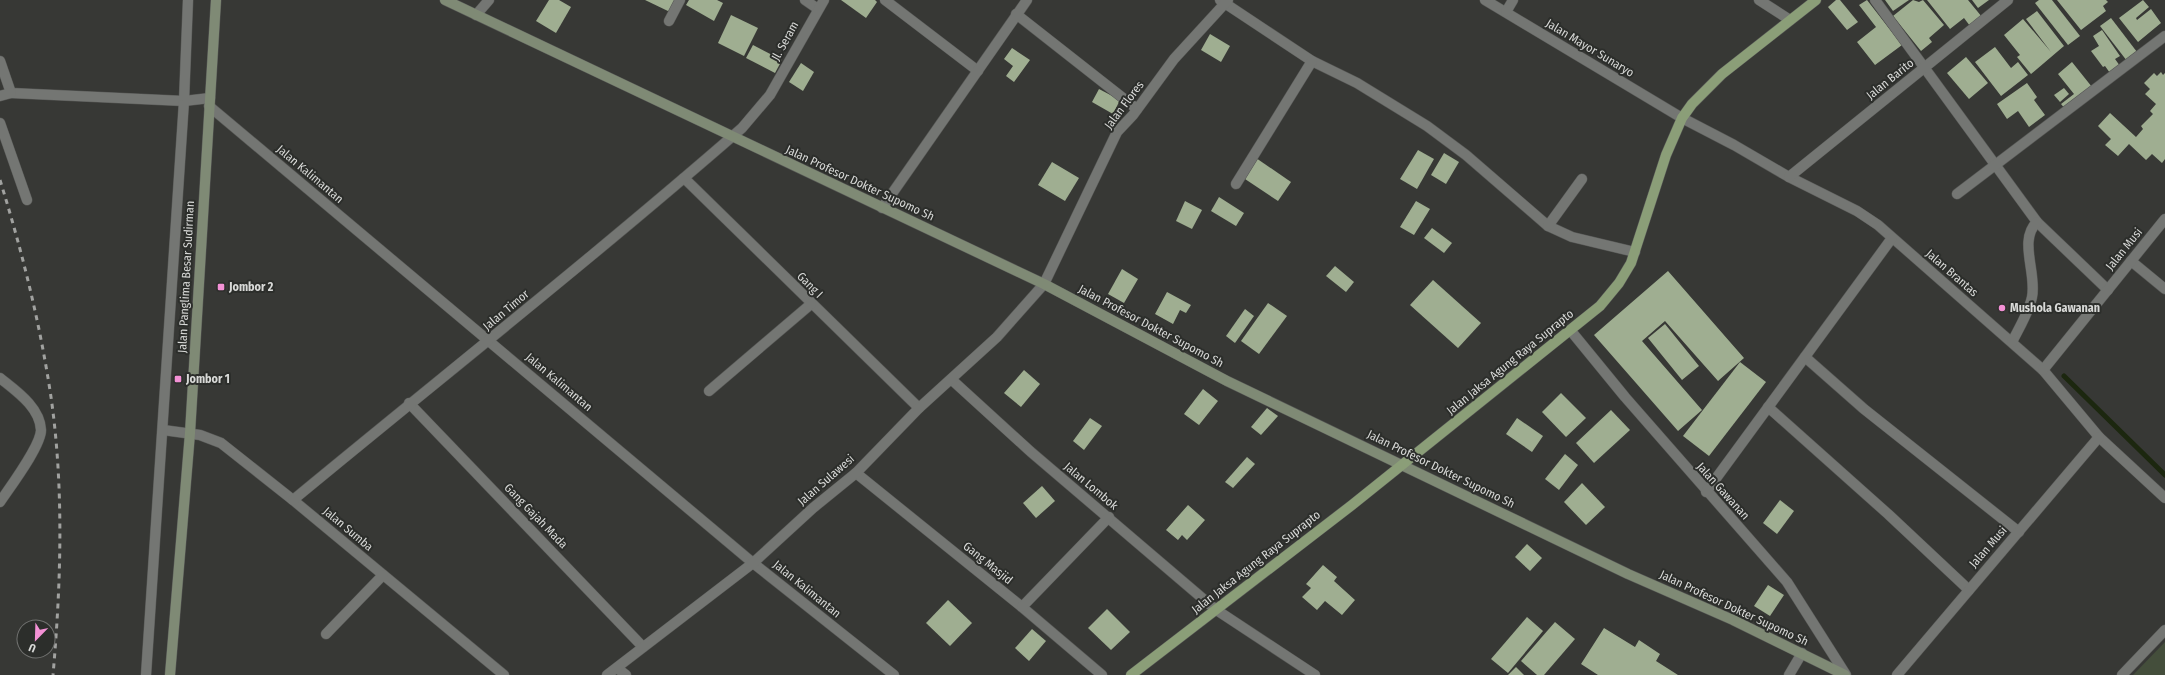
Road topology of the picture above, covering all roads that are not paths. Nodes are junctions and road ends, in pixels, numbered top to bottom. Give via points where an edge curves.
1 (188, 0) edge
2 (216, 0) edge
3 (445, 0) edge
4 (489, 0) edge
5 (680, 0) edge
6 (805, 0) edge
7 (824, 0) edge
8 (886, 0) edge
9 (1027, 0) edge
10 (1485, 0) edge
11 (1513, 0) edge
12 (1759, 0) edge
13 (1816, 0) edge
14 (1875, 0) edge
15 (2008, 0) edge
16 (1224, 1) edge
17 (818, 9) junction
18 (1506, 12) junction
19 (1016, 14) junction
20 (476, 15) junction
21 (1790, 20) junction
22 (669, 21) dead end
23 (2165, 36) edge
24 (0, 61) edge
25 (1312, 61) junction
26 (1925, 67) junction
27 (978, 71) junction
28 (11, 93) junction
29 (0, 96) edge
30 (184, 101) junction
31 (209, 102) junction
32 (762, 105) joint
33 (1137, 109) junction
34 (1682, 118) junction
35 (0, 123) edge
36 (732, 137) junction
37 (1996, 164) junction
38 (1789, 177) junction
39 (684, 178) junction
40 (1582, 179) dead end
41 (1236, 184) dead end
42 (1957, 194) dead end
43 (27, 200) dead end
44 (882, 208) junction
45 (2165, 219) edge
46 (2036, 222) junction
47 (1548, 226) junction
48 (1892, 238) junction
49 (1635, 252) junction
50 (2131, 261) junction
51 (1044, 284) junction
52 (2165, 289) edge
53 (2108, 290) junction
54 (810, 304) junction
55 (1571, 331) junction
56 (490, 341) junction
57 (2012, 342) junction
58 (1804, 357) junction
59 (2044, 370) junction
60 (0, 378) edge
61 (952, 380) junction
62 (709, 391) dead end
63 (410, 403) junction
64 (1768, 407) junction
65 (919, 408) junction
66 (163, 430) junction
67 (190, 433) junction
68 (2100, 437) junction
69 (1402, 464) junction
70 (856, 473) junction
71 (1706, 492) junction
72 (2165, 498) edge
73 (293, 500) junction
74 (0, 502) edge
75 (1109, 517) junction
76 (2019, 532) junction
77 (754, 563) junction
78 (383, 575) junction
79 (1968, 590) junction
80 (1022, 607) junction
81 (1215, 609) junction
82 (2165, 630) edge
83 (326, 634) dead end
84 (643, 646) junction
85 (1802, 653) junction
86 (617, 668) junction
87 (146, 675) edge
88 (170, 675) edge
89 (504, 675) edge
90 (607, 675) edge
91 (626, 675) edge
92 (894, 675) edge
93 (1102, 675) edge
94 (1131, 675) edge
95 (1315, 675) edge
96 (1789, 675) edge
97 (1845, 675) edge
98 (1897, 675) edge
99 (2122, 675) edge

1 - 30 street
2 - 31 street, Jalan Panglima Besar Sudirman
3 - 20 street, Jalan Profesor Dokter Supomo Sh
4 - 20 street
5 - 22 street
6 - 17 street
7 - 17 street, Jl. Seram
8 - 27 street
9 - 19 street
10 - 18 street, Jalan Mayor Sunaryo
11 - 18 street
12 - 21 street
13 - 21 main road, Jalan Jaksa Agung Raya Suprapto
14 - 26 street
15 - 26 street, Jalan Barito
16 - 25 street
16 - 33 street, Jalan Flores via 1174,59
17 - 32 street, Jl. Seram
18 - 34 street, Jalan Mayor Sunaryo
19 - 27 street
19 - 33 street
20 - 36 street, Jalan Profesor Dokter Supomo Sh
21 - 34 main road, Jalan Jaksa Agung Raya Suprapto via 1722,74 1692,104
23 - 37 street
24 - 28 street
25 - 41 street
25 - 47 street via 1358,83 1427,126 1466,155
26 - 37 street
26 - 38 street, Jalan Barito
27 - 44 street
28 - 29 street
28 - 30 street
30 - 31 street
30 - 66 street
31 - 56 street, Jalan Kalimantan
31 - 67 street, Jalan Panglima Besar Sudirman
32 - 36 street, Jalan Timor
33 - 51 street, Jalan Flores via 1117,132
34 - 38 street, Jalan Brantas
34 - 49 main road, Jalan Jaksa Agung Raya Suprapto via 1666,155
35 - 43 street
36 - 39 street, Jalan Timor
36 - 44 street, Jalan Profesor Dokter Supomo Sh
37 - 42 street
37 - 46 street
38 - 48 street, Jalan Brantas via 1857,211
39 - 54 street, Gang I
39 - 56 street, Jalan Timor
40 - 47 street
44 - 51 street, Jalan Profesor Dokter Supomo Sh
45 - 50 street, Jalan Musi
46 - 53 street
46 - 57 street via 2028,233 2032,297
47 - 49 street via 1572,237
48 - 57 street, Jalan Brantas
48 - 58 street
49 - 55 main road, Jalan Jaksa Agung Raya Suprapto via 1619,283 1600,306
50 - 52 street
50 - 53 street, Jalan Musi
51 - 61 street, Jalan Sulawesi via 997,337
51 - 69 street, Jalan Profesor Dokter Supomo Sh via 1227,381
53 - 59 street, Jalan Musi
54 - 62 street
54 - 65 street, Gang I
55 - 69 main road, Jalan Jaksa Agung Raya Suprapto
55 - 71 street, Jalan Gawanan
56 - 63 street, Jalan Timor
56 - 77 street, Jalan Kalimantan
57 - 59 street, Jalan Brantas
58 - 64 street
58 - 76 street via 1864,409
59 - 68 street, Jalan Brantas
60 - 74 street via 29,403 37,416 41,430 35,447
61 - 65 street, Jalan Sulawesi
61 - 75 street, Jalan Lombok via 1030,452
63 - 73 street, Jalan Timor
63 - 84 street, Gang Gajah Mada
64 - 71 street
64 - 79 street via 1888,514
65 - 70 street, Jalan Sulawesi
66 - 67 street, Jalan Sumba
66 - 87 street
67 - 73 street, Jalan Sumba via 221,443
67 - 88 street, Jalan Panglima Besar Sudirman
68 - 72 street, Jalan Brantas
68 - 76 street, Jalan Musi
69 - 81 main road, Jalan Jaksa Agung Raya Suprapto
69 - 85 street, Jalan Profesor Dokter Supomo Sh via 1628,574
70 - 77 street, Jalan Sulawesi via 813,508
70 - 80 street, Gang Masjid
71 - 97 street, Jalan Gawanan via 1787,582
73 - 78 street, Jalan Sumba
75 - 80 street
75 - 81 street, Jalan Lombok
76 - 79 street, Jalan Musi
77 - 84 street, Jalan Sulawesi
77 - 92 street, Jalan Kalimantan
78 - 83 street
78 - 89 street, Jalan Sumba
79 - 98 street, Jalan Musi
80 - 93 street, Gang Masjid
81 - 94 main road, Jalan Jaksa Agung Raya Suprapto
81 - 95 street, Jalan Lombok
82 - 99 street
84 - 86 street, Jalan Sulawesi
85 - 96 street
85 - 97 street, Jalan Profesor Dokter Supomo Sh
86 - 90 street, Jalan Sulawesi
86 - 91 street

